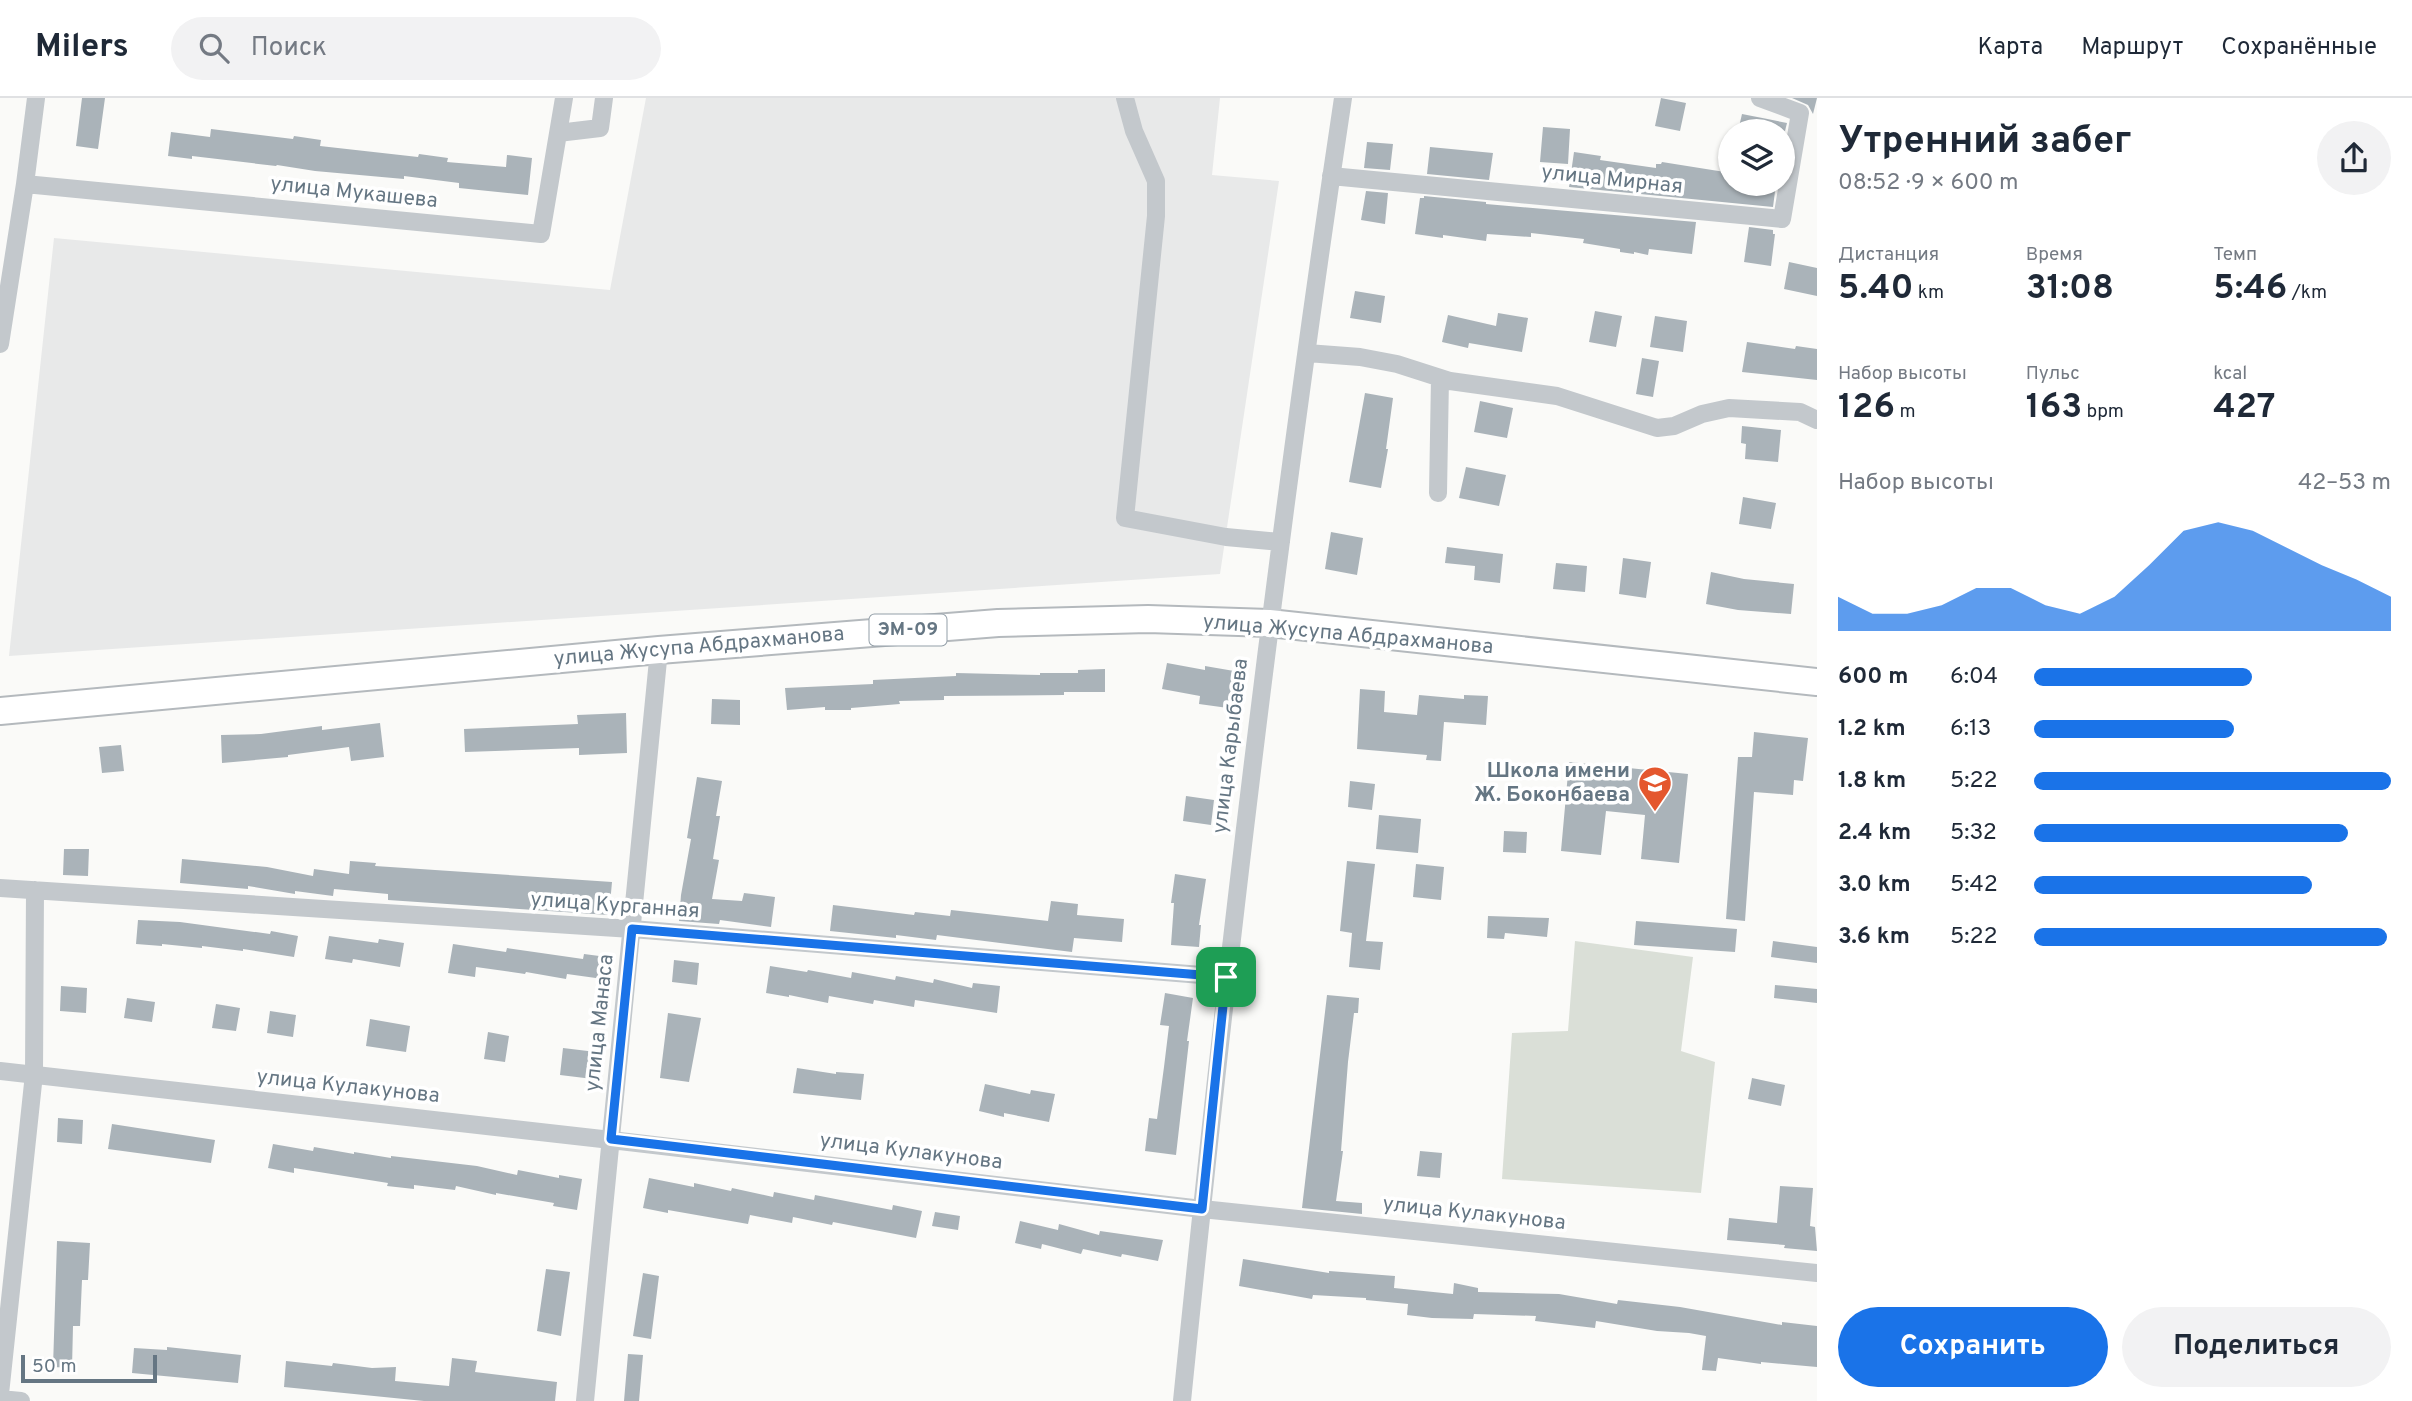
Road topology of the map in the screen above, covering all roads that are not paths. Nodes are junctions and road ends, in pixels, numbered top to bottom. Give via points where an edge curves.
1 (36, 98) edge
2 (564, 98) edge
3 (604, 98) edge
4 (1125, 98) edge
5 (1343, 98) edge
6 (1760, 98) edge
7 (558, 133) junction
8 (1331, 176) junction
9 (25, 184) junction
10 (0, 345) edge
11 (1307, 353) junction
12 (1440, 378) junction
13 (1817, 420) edge
14 (1438, 493) dead end
15 (1281, 542) junction
16 (1269, 623) junction
17 (659, 650) junction
18 (1817, 682) edge
19 (0, 711) edge
20 (0, 888) edge
21 (35, 890) junction
22 (632, 929) junction
23 (1226, 977) junction
24 (0, 1072) edge
25 (34, 1074) junction
26 (611, 1139) junction
27 (1202, 1209) junction
28 (1817, 1273) edge
29 (0, 1394) edge
30 (0, 1399) edge
31 (21, 1401) edge
32 (585, 1401) edge
33 (1182, 1401) edge

1 - 9 street
2 - 7 street, улица Мукашева
3 - 7 street via 600,128
4 - 15 street via 1156,181 1125,518
5 - 8 street, улица Карыбаева
6 - 8 street, улица Мирная via 1800,113 1782,219
7 - 9 street, улица Мукашева via 541,234
8 - 11 street, улица Карыбаева
9 - 10 street
11 - 12 street via 1360,357
11 - 15 street, улица Карыбаева
12 - 13 street via 1557,396 1657,428 1729,408 1800,412
12 - 14 street
15 - 16 street, улица Карыбаева
16 - 17 highway, улица Жусупа Абдрахманова / ЭМ-09 via 1148,619 998,623
16 - 18 highway, улица Жусупа Абдрахманова / ЭМ-09
16 - 23 street, улица Карыбаева
17 - 19 highway, улица Жусупа Абдрахманова / ЭМ-09
17 - 22 street, улица Манаса
20 - 21 street, улица Курганная
21 - 22 street, улица Курганная
21 - 25 street
22 - 23 street, улица Курганная
22 - 26 street, улица Манаса
23 - 27 street, улица Карыбаева
24 - 25 street, улица Кулакунова
25 - 26 street, улица Кулакунова
25 - 29 street
26 - 27 street, улица Кулакунова
26 - 32 street, улица Манаса
27 - 28 street, улица Кулакунова
27 - 33 street, улица Карыбаева
30 - 31 street

